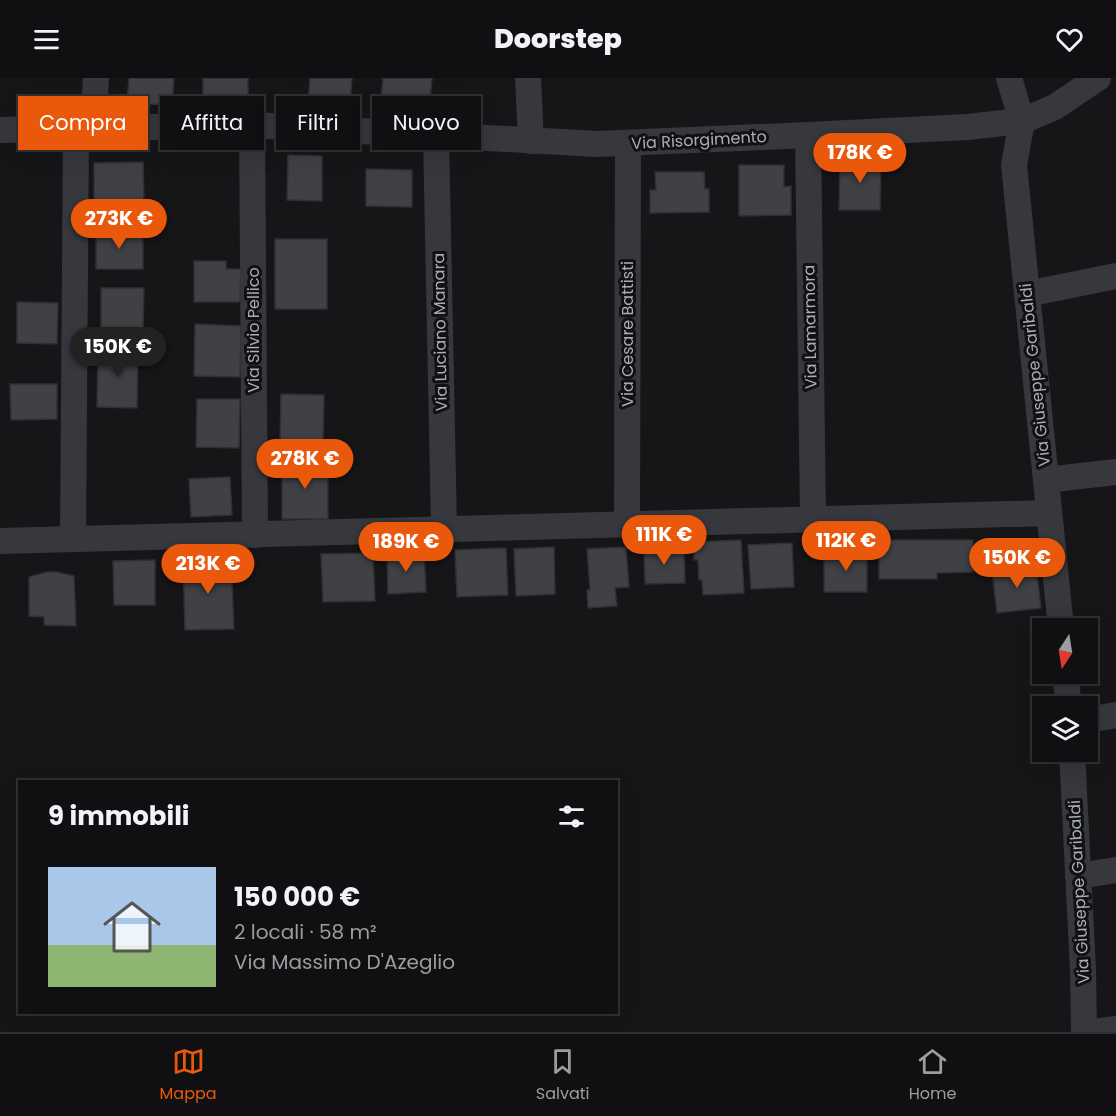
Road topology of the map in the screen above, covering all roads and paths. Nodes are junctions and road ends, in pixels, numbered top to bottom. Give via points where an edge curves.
1 (96, 78) edge
2 (528, 78) edge
3 (1010, 78) edge
4 (1098, 78) edge
5 (92, 96) edge
6 (1022, 122) junction
7 (264, 126) edge
8 (0, 130) edge
9 (18, 130) edge
10 (372, 132) edge
11 (808, 135) junction
12 (481, 138) edge
13 (531, 141) junction
14 (628, 143) junction
15 (83, 150) edge
16 (252, 150) edge
17 (436, 150) edge
18 (1116, 276) edge
19 (1027, 294) junction
20 (1116, 472) edge
21 (1046, 480) junction
22 (1049, 513) junction
23 (813, 519) junction
24 (627, 524) junction
25 (444, 529) junction
26 (255, 535) junction
27 (73, 539) junction
28 (0, 541) edge
29 (1060, 618) edge
30 (1116, 715) edge
31 (1098, 718) edge
32 (1072, 762) edge
33 (1116, 870) edge
34 (1078, 876) junction
35 (1116, 1029) edge
36 (1083, 1032) edge
37 (1094, 1032) edge

1 - 5 street
2 - 13 street
3 - 6 street
4 - 6 street, Via Risorgimento
6 - 11 street, Via Risorgimento
6 - 19 street, Via Giuseppe Garibaldi via 1014,165
7 - 10 street, Via Risorgimento
8 - 9 street, Via Risorgimento
11 - 14 street, Via Risorgimento
11 - 23 street, Via Lamarmora
12 - 13 street, Via Risorgimento
13 - 14 street, Via Risorgimento
14 - 24 street, Via Cesare Battisti
15 - 27 street
16 - 26 street, Via Silvio Pellico
17 - 25 street, Via Luciano Manara
18 - 19 street
19 - 21 street, Via Giuseppe Garibaldi
20 - 21 street
21 - 22 street, Via Giuseppe Garibaldi
22 - 23 street
22 - 29 street, Via Giuseppe Garibaldi
23 - 24 street
24 - 25 street
25 - 26 street
26 - 27 street
27 - 28 street
30 - 31 street
32 - 34 street, Via Giuseppe Garibaldi
33 - 34 street
34 - 36 street, Via Giuseppe Garibaldi
35 - 37 street

